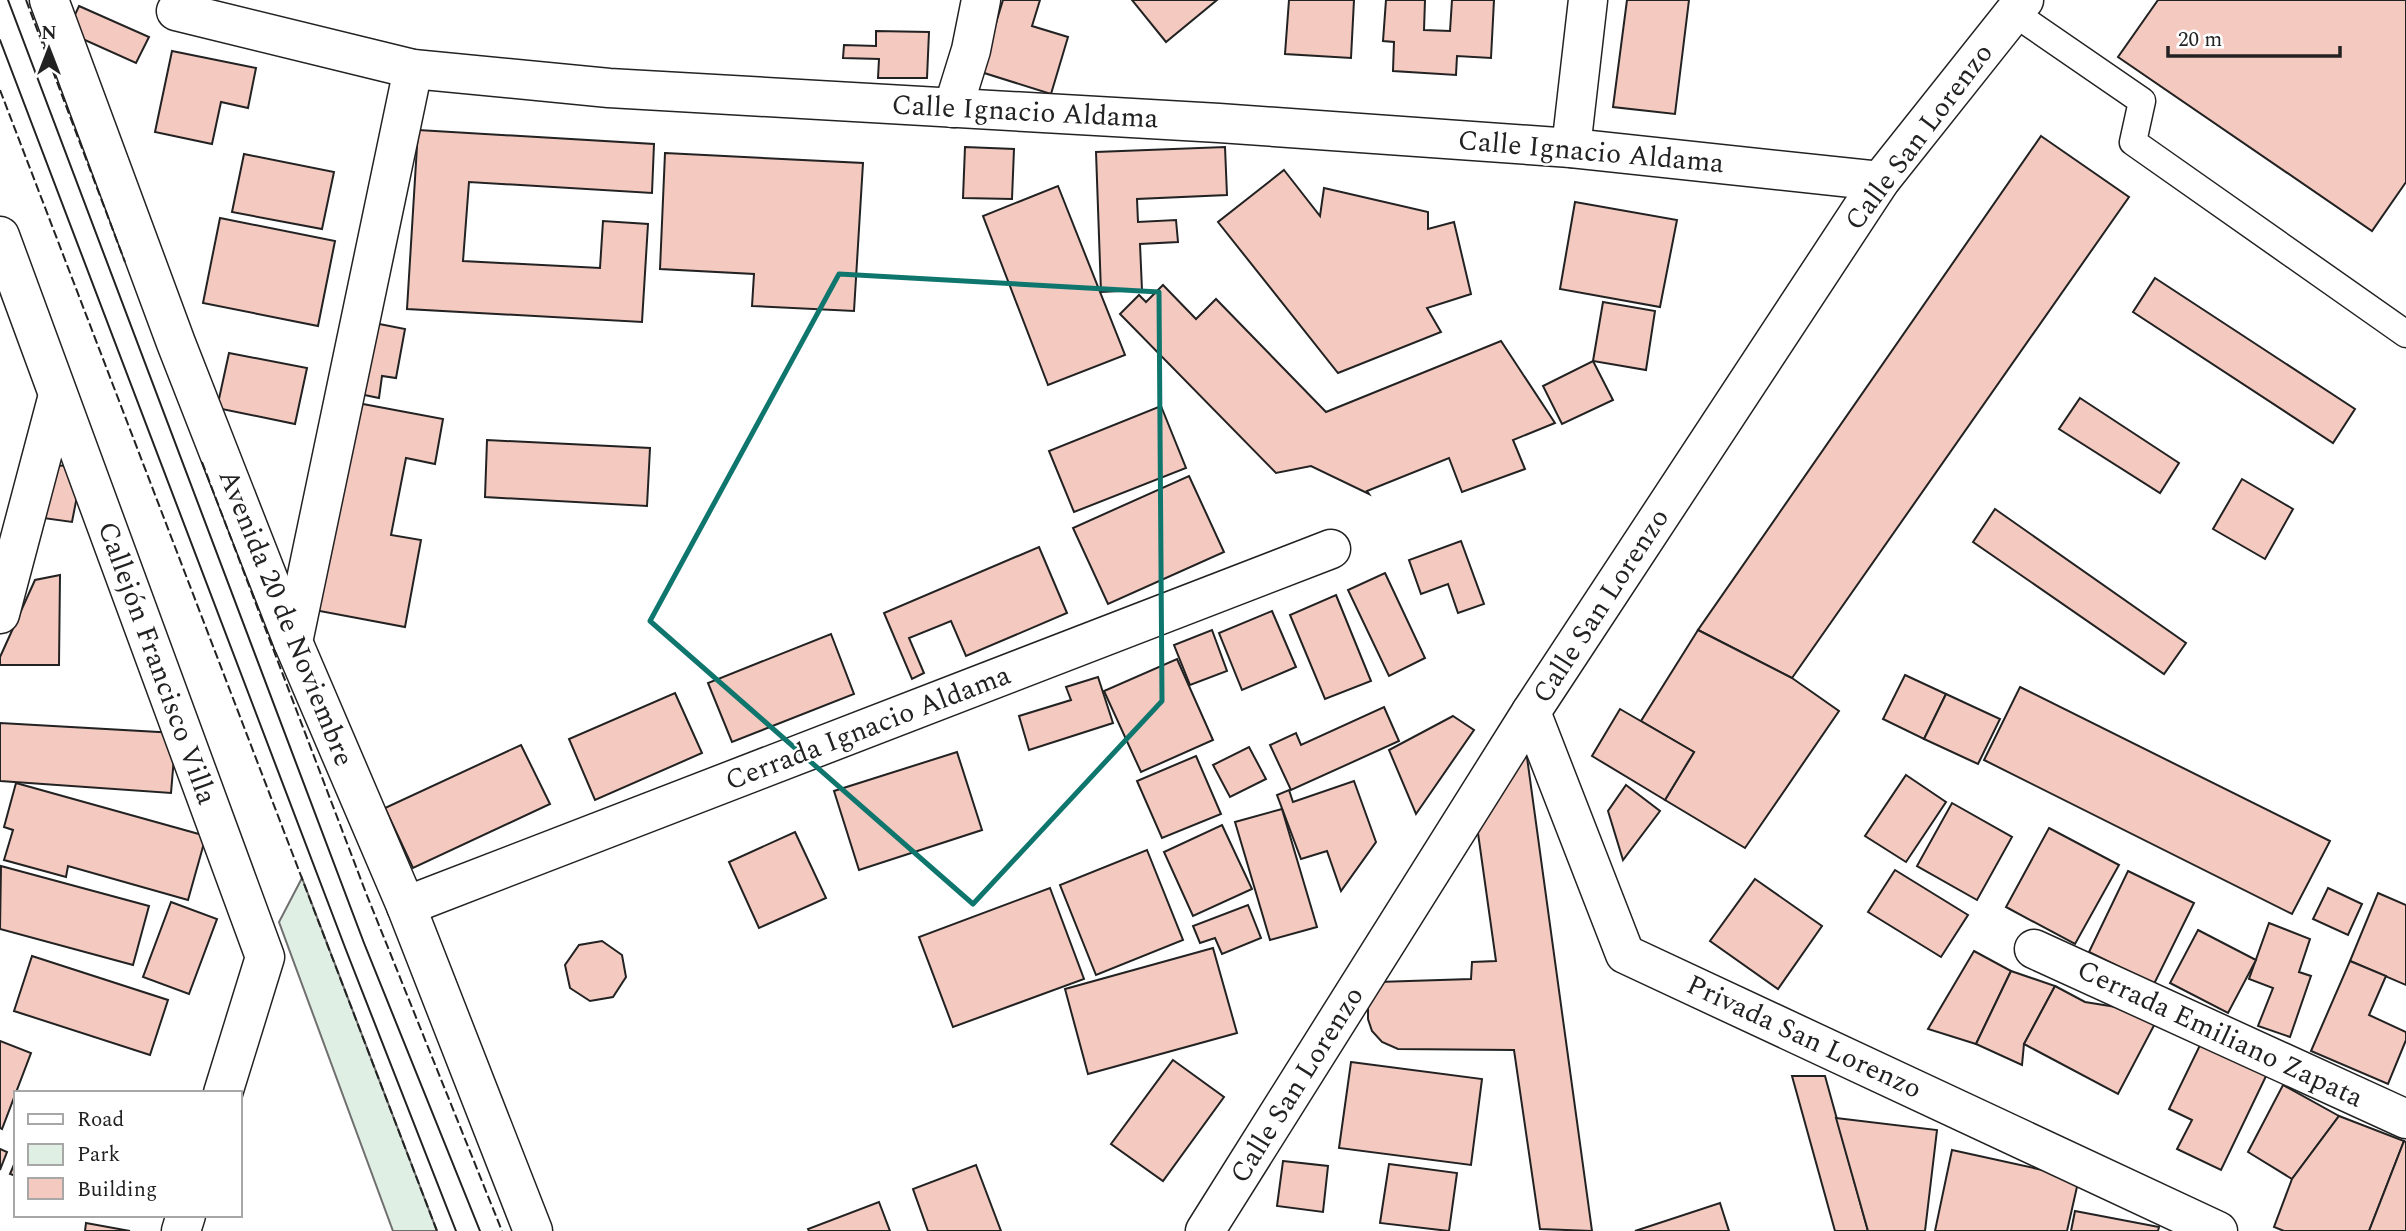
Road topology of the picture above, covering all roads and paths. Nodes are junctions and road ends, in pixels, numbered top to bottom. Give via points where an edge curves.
1 (49, 0) edge
2 (1588, 0) edge
3 (971, 2) edge
4 (2019, 7) edge
5 (176, 11) dead end
6 (413, 69) junction
7 (953, 108) junction
8 (1571, 148) junction
9 (1880, 181) junction
10 (0, 236) edge
11 (2406, 334) edge
12 (58, 395) junction
13 (1331, 549) dead end
14 (0, 614) edge
15 (293, 642) junction
16 (1531, 712) junction
17 (406, 906) junction
18 (2034, 949) dead end
19 (224, 1091) edge
20 (2406, 1119) edge
21 (533, 1231) edge
22 (1205, 1231) edge
23 (2218, 1231) edge

1 - 15 street, Avenida 20 de Noviembre
2 - 8 street
3 - 7 street via 971,50
4 - 9 street, Calle San Lorenzo
4 - 11 lane via 2143,101 2133,142
5 - 6 street, Calle Ignacio Aldama
6 - 7 street, Calle Ignacio Aldama via 608,88
6 - 15 street
7 - 8 street, Calle Ignacio Aldama
8 - 9 street, Calle Ignacio Aldama
9 - 16 street, Calle San Lorenzo
10 - 12 street, Callejón Francisco Villa
12 - 14 street
12 - 19 street, Callejón Francisco Villa via 265,957
13 - 17 street, Cerrada Ignacio Aldama
15 - 17 street, Avenida 20 de Noviembre
16 - 22 street, Calle San Lorenzo
16 - 23 street, Privada San Lorenzo via 1625,954
17 - 21 street, Avenida 20 de Noviembre
18 - 20 street, Cerrada Emiliano Zapata

